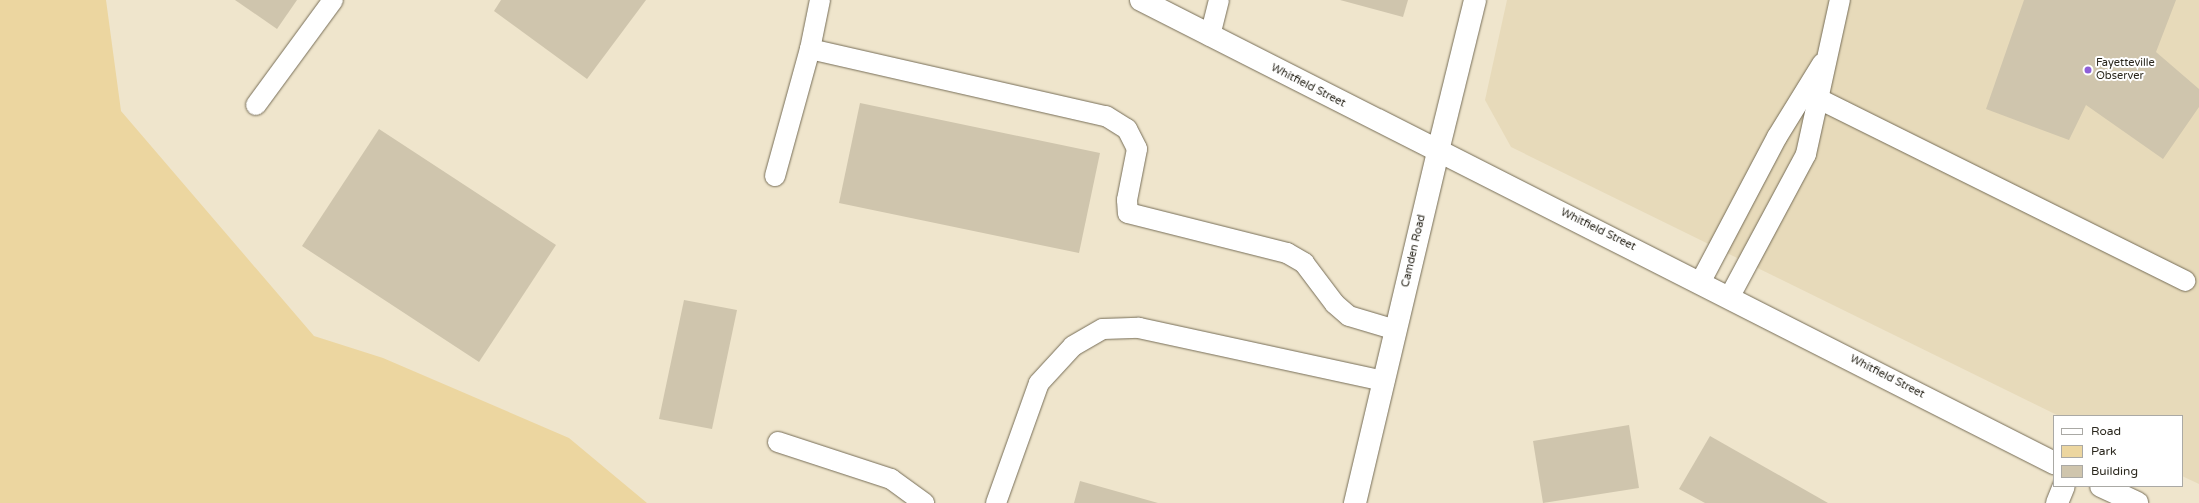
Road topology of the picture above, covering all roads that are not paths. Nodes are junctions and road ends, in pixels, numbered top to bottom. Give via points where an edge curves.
1 (333, 0) edge
2 (820, 0) edge
3 (1140, 0) edge
4 (1219, 0) edge
5 (1475, 0) edge
6 (1840, 0) edge
7 (1210, 36) junction
8 (810, 49) junction
9 (1832, 49) junction
10 (1819, 99) junction
11 (256, 105) dead end
12 (1438, 151) junction
13 (775, 176) dead end
14 (1701, 281) junction
15 (2184, 281) dead end
16 (1730, 296) junction
17 (1396, 330) junction
18 (1384, 381) junction
19 (778, 442) dead end
20 (2053, 462) edge
21 (2064, 487) edge
22 (2103, 487) edge
23 (924, 503) edge
24 (996, 503) edge
25 (1355, 503) edge
26 (2056, 503) edge
27 (2137, 503) edge

1 - 11 lane
2 - 8 lane
3 - 7 main road, Whitfield Street
4 - 7 lane
5 - 12 main road, Camden Road
6 - 9 lane
7 - 12 main road, Whitfield Street
8 - 13 lane
8 - 17 lane via 1106,116 1127,129 1137,149 1127,200 1128,213 1287,253 1304,263 1335,304 1349,316
9 - 10 lane
9 - 14 lane via 1777,137
10 - 15 lane
10 - 16 lane via 1806,154
12 - 14 main road, Whitfield Street
12 - 17 main road, Camden Road
14 - 16 main road, Whitfield Street
16 - 20 main road, Whitfield Street
17 - 18 main road, Camden Road
18 - 24 lane via 1139,328 1103,329 1073,346 1039,383
18 - 25 main road, Camden Road
19 - 23 lane via 891,479
21 - 26 main road
22 - 27 main road

